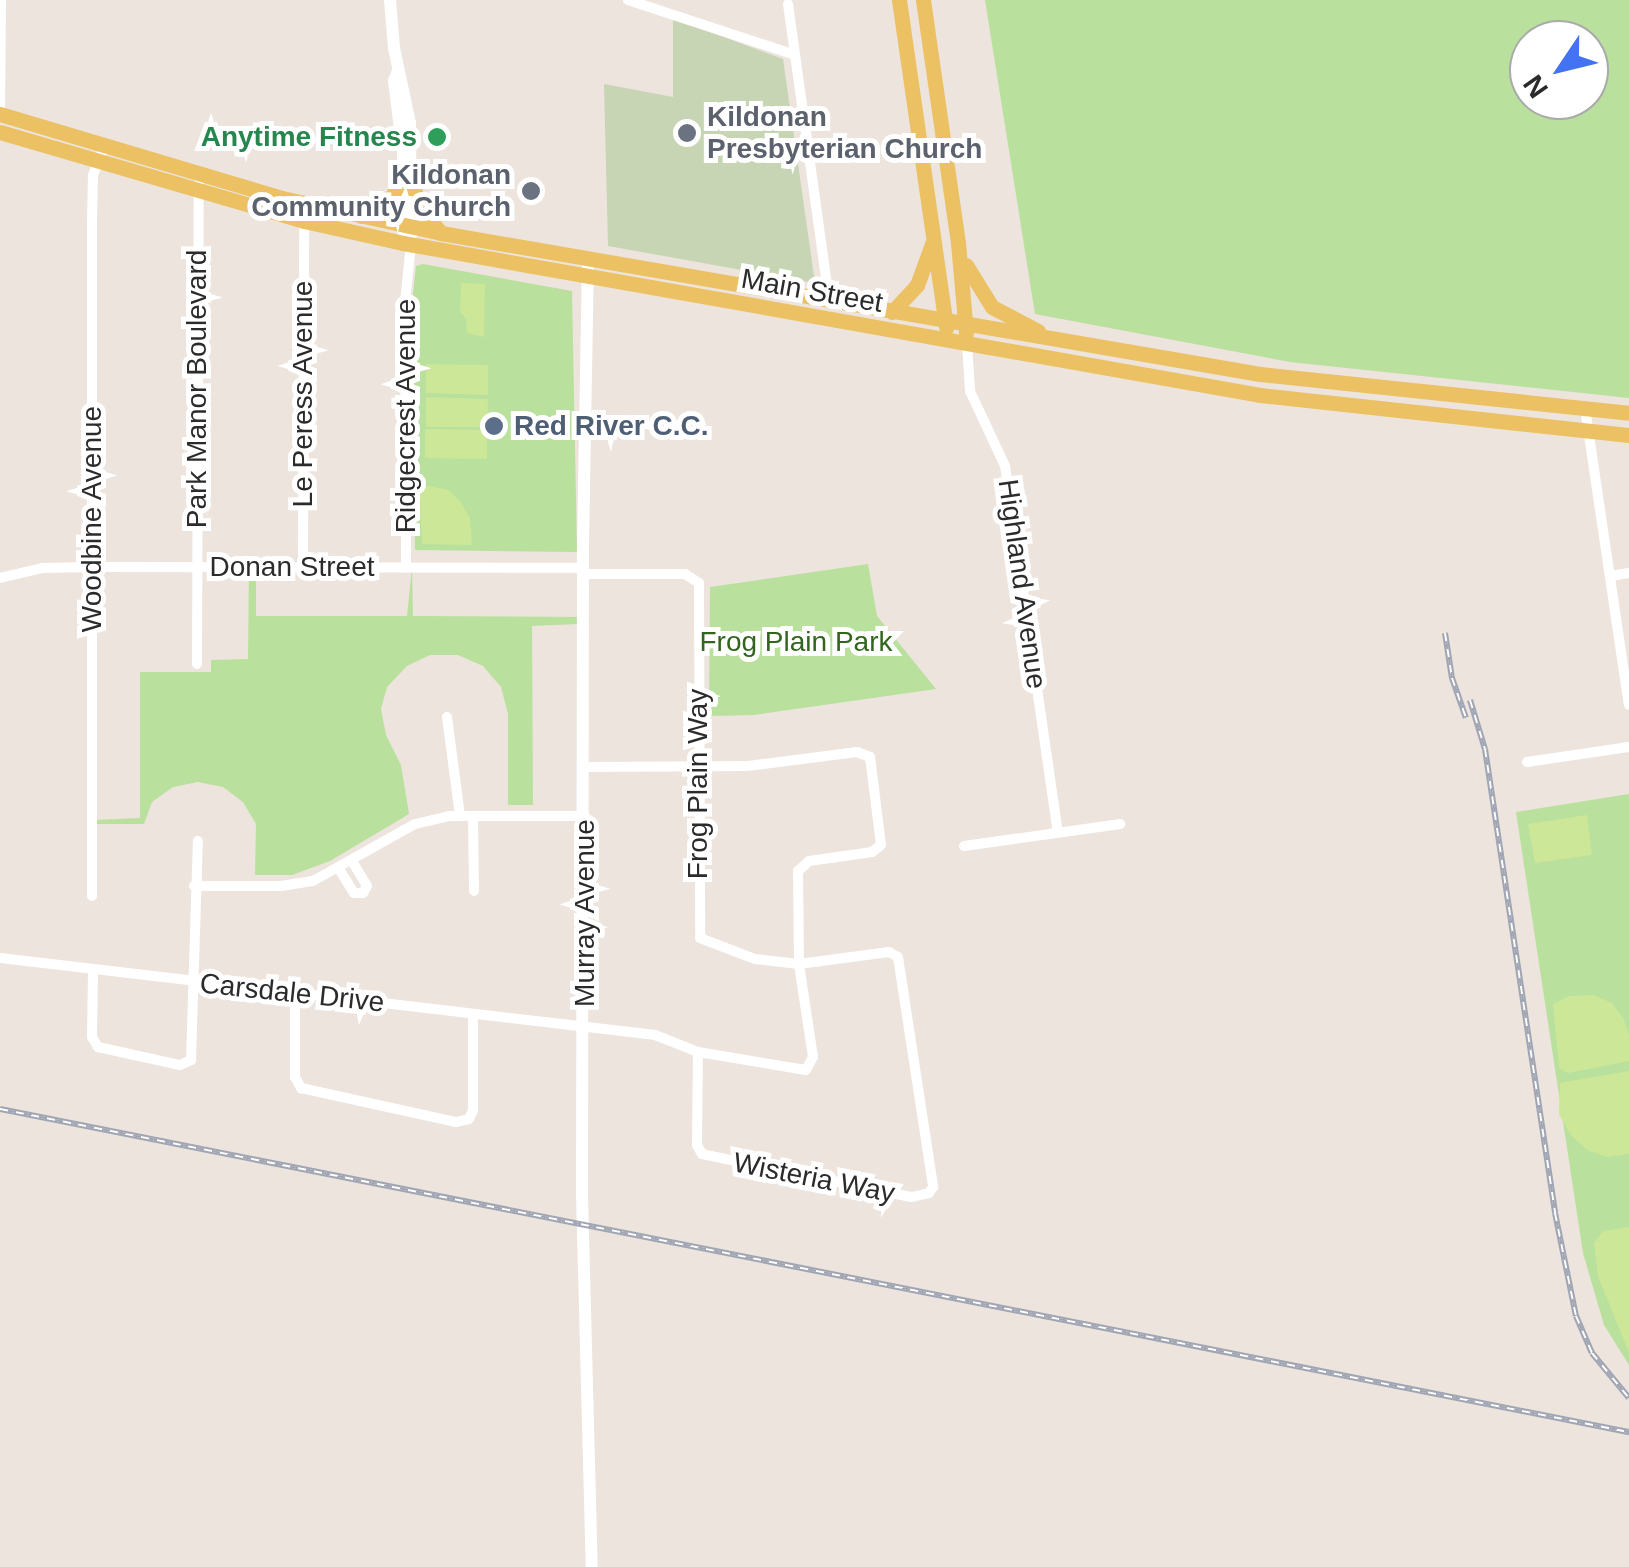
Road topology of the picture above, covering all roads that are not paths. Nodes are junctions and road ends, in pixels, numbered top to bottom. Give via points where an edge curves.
1 (1, 0) edge
2 (390, 0) edge
3 (628, 0) edge
4 (923, 0) edge
5 (788, 4) dead end
6 (900, 8) edge
7 (795, 55) junction
8 (0, 115) edge
9 (0, 132) edge
10 (101, 152) junction
11 (200, 173) junction
12 (408, 179) junction
13 (199, 190) junction
14 (361, 216) junction
15 (304, 221) junction
16 (407, 226) junction
17 (441, 233) junction
18 (934, 236) junction
19 (958, 242) junction
20 (407, 244) junction
21 (588, 259) junction
22 (588, 276) junction
23 (830, 301) junction
24 (892, 312) junction
25 (946, 322) junction
26 (966, 326) junction
27 (947, 340) junction
28 (1060, 340) junction
29 (966, 344) junction
30 (1585, 408) junction
31 (1629, 412) edge
32 (1589, 432) junction
33 (1629, 436) edge
34 (303, 566) junction
35 (94, 567) junction
36 (198, 567) junction
37 (406, 567) junction
38 (585, 571) junction
39 (1629, 573) edge
40 (1610, 576) junction
41 (0, 578) edge
42 (1626, 658) edge
43 (197, 664) dead end
44 (1629, 705) edge
45 (446, 717) dead end
46 (1629, 746) edge
47 (1527, 762) dead end
48 (586, 767) junction
49 (699, 767) junction
50 (460, 816) junction
51 (473, 816) junction
52 (586, 816) junction
53 (1120, 824) dead end
54 (1058, 832) junction
55 (198, 842) dead end
56 (964, 846) dead end
57 (352, 861) junction
58 (339, 869) junction
59 (194, 886) junction
60 (474, 891) dead end
61 (92, 896) dead end
62 (0, 958) edge
63 (799, 964) junction
64 (92, 972) junction
65 (194, 982) junction
66 (295, 994) junction
67 (473, 1014) junction
68 (584, 1026) junction
69 (698, 1052) junction
70 (592, 1567) edge

1 - 8 street
2 - 12 street, Ridgecrest Avenue
3 - 7 street
4 - 19 main road
5 - 7 street
6 - 18 main road
7 - 23 street
8 - 10 main road, Main Street
9 - 10 main road, Main Street
10 - 11 main road, Main Street
10 - 13 main road, Main Street
10 - 35 street, Woodbine Avenue via 92,221
11 - 13 street, Park Manor Boulevard
11 - 14 main road, Main Street
12 - 14 main road
12 - 16 street, Ridgecrest Avenue
12 - 17 main road
13 - 15 main road, Main Street
13 - 36 street, Park Manor Boulevard
14 - 16 main road, Main Street
15 - 20 main road, Main Street
15 - 34 street, Le Peress Avenue
16 - 17 main road, Main Street
16 - 20 street, Ridgecrest Avenue
17 - 21 main road, Main Street
18 - 24 main road via 918,285
18 - 25 main road
19 - 26 main road
19 - 28 main road via 992,307
20 - 22 main road, Main Street
20 - 37 street, Ridgecrest Avenue
21 - 22 street, Murray Avenue
21 - 23 main road, Main Street
22 - 27 main road, Main Street
22 - 38 street, Murray Avenue
23 - 24 main road, Main Street
24 - 25 main road, Main Street
25 - 26 main road, Main Street
25 - 27 main road
26 - 28 main road, Main Street
26 - 29 main road
27 - 29 main road, Main Street
28 - 30 main road, Main Street via 1275,376
29 - 32 main road, Main Street via 1260,395
29 - 54 street, Highland Avenue via 970,391 1004,466
30 - 31 main road, Main Street
30 - 32 street
32 - 33 main road, Main Street
32 - 40 street
34 - 36 street, Donan Street
34 - 37 street, Donan Street
35 - 36 street, Donan Street
35 - 41 street, Donan Street via 42,568
35 - 61 street, Woodbine Avenue
36 - 43 street, Park Manor Boulevard
37 - 38 street, Donan Street
38 - 48 street, Murray Avenue
38 - 49 street, Frog Plain Way via 684,574 699,583
39 - 40 street
40 - 42 street
42 - 44 street
45 - 50 street
46 - 47 street
48 - 49 street
48 - 52 street, Murray Avenue
49 - 63 street, Frog Plain Way via 700,938 755,959
49 - 63 street via 857,752 870,757 881,844 872,852 802,865
50 - 51 street
50 - 57 street via 415,824
51 - 52 street
51 - 60 street
52 - 68 street, Murray Avenue
53 - 54 street
54 - 56 street
55 - 59 street
57 - 58 street
57 - 58 street via 367,886 362,893 354,893
58 - 59 street via 298,885
59 - 65 street
62 - 64 street, Carsdale Drive
63 - 69 street, Carsdale Drive via 813,1058 806,1070
63 - 69 street, Wisteria Way via 889,952 898,957 933,1182 929,1193 912,1197 702,1154
64 - 65 street, Carsdale Drive
64 - 65 street via 92,1037 98,1047 180,1065 193,1054
65 - 66 street, Carsdale Drive
66 - 67 street, Carsdale Drive
66 - 67 street via 295,1078 301,1088 456,1122 473,1110
67 - 68 street, Carsdale Drive
68 - 69 street, Carsdale Drive via 655,1035
68 - 70 street, Murray Avenue

